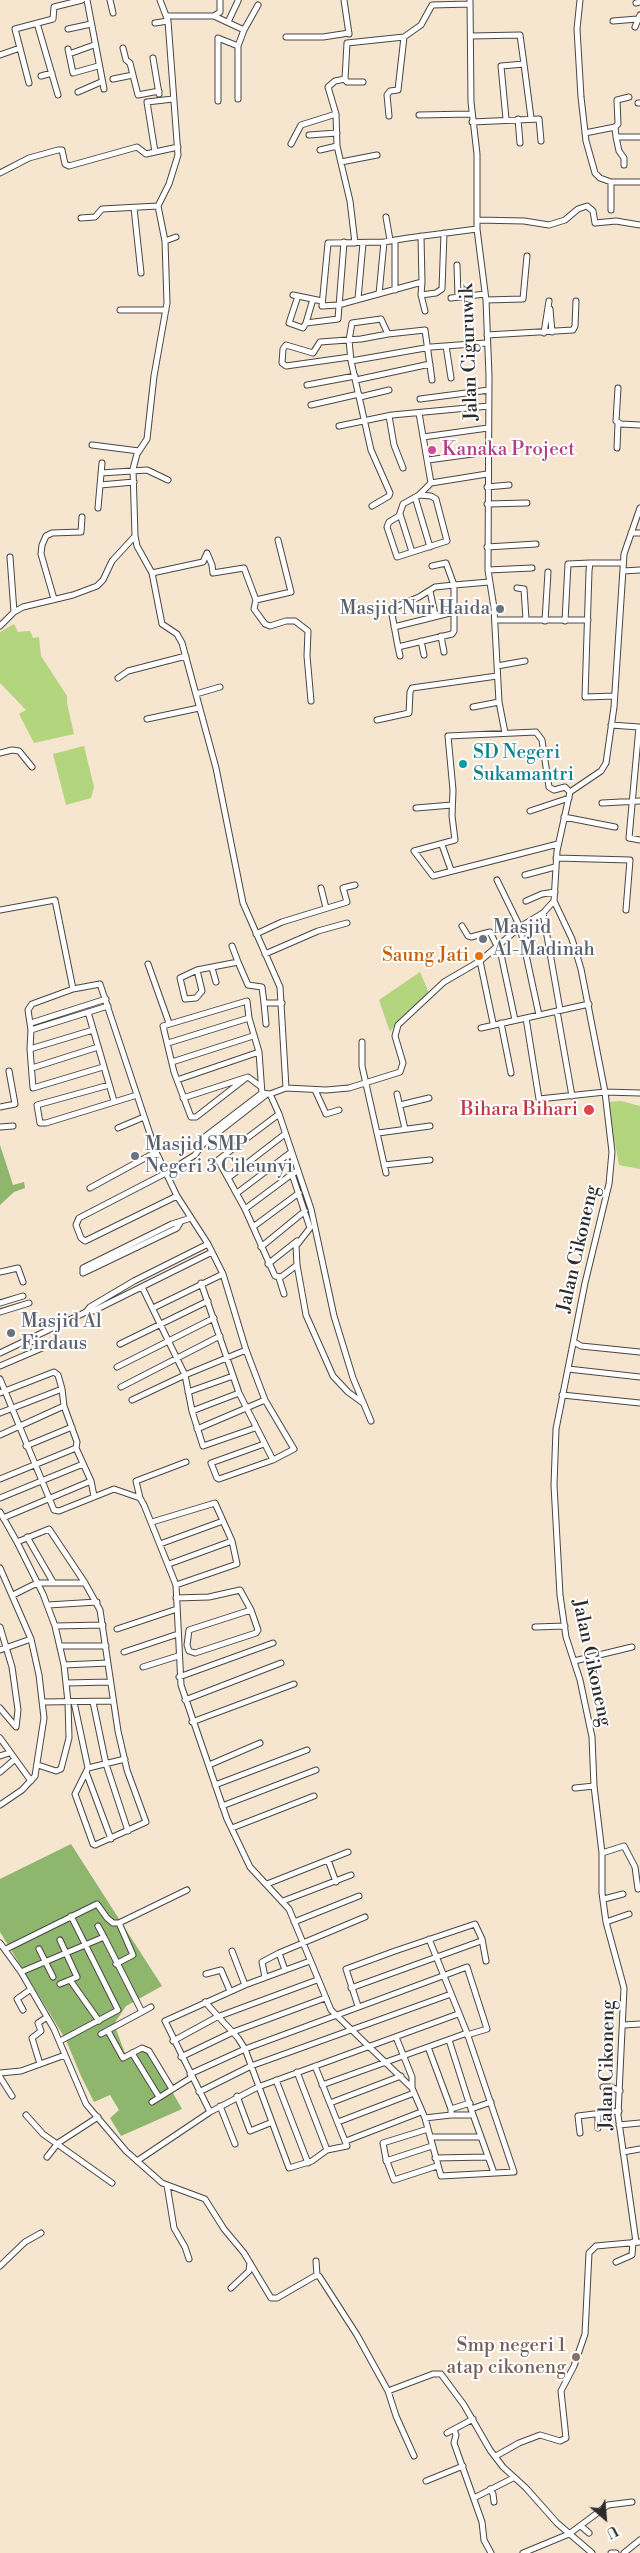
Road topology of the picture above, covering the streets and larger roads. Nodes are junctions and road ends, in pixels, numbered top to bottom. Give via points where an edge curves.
1 (82, 0) edge
2 (87, 0) edge
3 (110, 0) edge
4 (160, 0) edge
5 (220, 0) edge
6 (344, 0) edge
7 (580, 0) edge
8 (238, 1) edge
9 (470, 2) edge
10 (56, 3) edge
11 (258, 5) dead end
12 (233, 11) junction
13 (113, 13) dead end
14 (216, 15) junction
15 (639, 17) edge
16 (167, 19) junction
17 (613, 20) dead end
18 (228, 22) junction
19 (37, 23) junction
20 (155, 23) dead end
21 (91, 24) junction
22 (635, 27) dead end
23 (68, 29) dead end
24 (244, 30) junction
25 (349, 33) junction
26 (471, 36) junction
27 (286, 37) dead end
28 (404, 37) junction
29 (350, 41) junction
30 (94, 45) junction
31 (238, 46) junction
32 (20, 48) junction
33 (123, 48) dead end
34 (0, 55) edge
35 (153, 58) dead end
36 (524, 64) junction
37 (98, 66) junction
38 (52, 73) junction
39 (41, 76) dead end
40 (133, 76) junction
41 (113, 79) dead end
42 (345, 79) junction
43 (101, 82) junction
44 (363, 82) dead end
45 (29, 83) dead end
46 (104, 89) dead end
47 (159, 91) junction
48 (78, 92) dead end
49 (58, 95) dead end
50 (629, 97) dead end
51 (173, 98) junction
52 (160, 100) junction
53 (218, 100) dead end
54 (238, 100) dead end
55 (336, 114) junction
56 (472, 114) junction
57 (419, 115) dead end
58 (389, 116) dead end
59 (531, 118) junction
60 (506, 119) junction
61 (518, 119) junction
62 (472, 122) junction
63 (615, 127) junction
64 (337, 133) junction
65 (584, 133) junction
66 (309, 135) dead end
67 (616, 137) junction
68 (640, 137) edge
69 (541, 141) dead end
70 (520, 143) dead end
71 (291, 144) dead end
72 (337, 146) junction
73 (178, 147) junction
74 (320, 150) dead end
75 (155, 152) junction
76 (377, 155) dead end
77 (341, 162) junction
78 (624, 165) dead end
79 (0, 173) edge
80 (611, 182) junction
81 (640, 182) edge
82 (158, 206) junction
83 (134, 208) junction
84 (611, 210) dead end
85 (386, 217) dead end
86 (81, 218) dead end
87 (477, 220) junction
88 (640, 225) edge
89 (477, 229) junction
90 (444, 233) junction
91 (421, 236) junction
92 (176, 237) dead end
93 (392, 240) junction
94 (165, 241) junction
95 (344, 242) junction
96 (384, 242) junction
97 (355, 243) junction
98 (363, 243) junction
99 (527, 256) dead end
100 (456, 265) dead end
101 (141, 273) dead end
102 (422, 282) junction
103 (395, 290) junction
104 (379, 294) junction
105 (421, 295) junction
106 (458, 297) junction
107 (485, 297) junction
108 (451, 298) dead end
109 (313, 299) junction
110 (358, 299) junction
111 (576, 301) dead end
112 (322, 303) junction
113 (338, 305) junction
114 (120, 310) dead end
115 (166, 310) junction
116 (425, 312) dead end
117 (306, 323) junction
118 (552, 332) junction
119 (544, 333) junction
120 (388, 334) junction
121 (487, 335) junction
122 (349, 340) junction
123 (486, 343) junction
124 (446, 346) junction
125 (426, 348) junction
126 (350, 359) junction
127 (430, 364) junction
128 (355, 378) junction
129 (451, 378) dead end
130 (432, 380) dead end
131 (307, 385) dead end
132 (618, 388) dead end
133 (390, 390) dead end
134 (489, 390) junction
135 (360, 395) junction
136 (420, 399) dead end
137 (311, 405) dead end
138 (490, 406) junction
139 (419, 413) junction
140 (389, 416) junction
141 (365, 419) junction
142 (618, 423) junction
143 (640, 425) edge
144 (339, 426) dead end
145 (488, 428) junction
146 (423, 437) junction
147 (92, 444) dead end
148 (617, 448) dead end
149 (139, 451) junction
150 (487, 452) junction
151 (428, 460) junction
152 (102, 463) dead end
153 (402, 468) dead end
154 (133, 469) junction
155 (102, 473) junction
156 (487, 474) junction
157 (168, 480) dead end
158 (134, 482) junction
159 (431, 483) junction
160 (100, 485) junction
161 (509, 485) dead end
162 (487, 487) junction
163 (417, 496) junction
164 (527, 502) dead end
165 (487, 504) junction
166 (372, 506) dead end
167 (98, 508) dead end
168 (640, 508) edge
169 (400, 514) junction
170 (82, 517) dead end
171 (631, 533) junction
172 (640, 533) edge
173 (134, 536) junction
174 (278, 540) dead end
175 (536, 544) dead end
176 (430, 547) junction
177 (487, 547) junction
178 (412, 552) junction
179 (10, 557) dead end
180 (590, 563) junction
181 (623, 563) junction
182 (432, 566) dead end
183 (532, 568) dead end
184 (488, 570) junction
185 (623, 570) junction
186 (640, 570) edge
187 (548, 572) dead end
188 (152, 573) junction
189 (489, 582) junction
190 (454, 585) junction
191 (517, 588) dead end
192 (430, 591) junction
193 (54, 600) junction
194 (256, 600) junction
195 (14, 612) junction
196 (454, 612) junction
197 (435, 615) junction
198 (526, 619) junction
199 (495, 620) junction
200 (588, 620) junction
201 (545, 621) junction
202 (565, 621) junction
203 (0, 626) edge
204 (394, 627) junction
205 (441, 636) junction
206 (422, 641) junction
207 (398, 646) junction
208 (444, 652) dead end
209 (424, 655) dead end
210 (186, 656) junction
211 (400, 656) dead end
212 (525, 661) dead end
213 (497, 666) junction
214 (497, 676) junction
215 (118, 678) dead end
216 (220, 687) dead end
217 (196, 694) junction
218 (614, 696) junction
219 (311, 701) dead end
220 (499, 702) junction
221 (473, 707) dead end
222 (199, 708) junction
223 (147, 719) dead end
224 (377, 720) dead end
225 (611, 725) junction
226 (505, 733) junction
227 (0, 753) edge
228 (638, 753) edge
229 (32, 767) dead end
230 (570, 792) junction
231 (569, 798) junction
232 (632, 801) junction
233 (640, 801) edge
234 (602, 803) dead end
235 (452, 805) junction
236 (416, 808) dead end
237 (530, 811) dead end
238 (564, 817) junction
239 (615, 827) dead end
240 (640, 840) edge
241 (558, 844) junction
242 (442, 845) junction
243 (556, 858) junction
244 (556, 867) junction
245 (451, 870) junction
246 (525, 875) dead end
247 (497, 880) dead end
248 (355, 885) dead end
249 (321, 888) dead end
250 (555, 892) junction
251 (526, 901) dead end
252 (554, 901) junction
253 (326, 908) junction
254 (0, 910) edge
255 (626, 910) dead end
256 (543, 912) junction
257 (347, 923) dead end
258 (462, 926) dead end
259 (520, 927) junction
260 (256, 934) junction
261 (498, 945) junction
262 (232, 946) dead end
263 (265, 954) junction
264 (480, 961) junction
265 (238, 962) junction
266 (148, 964) dead end
267 (212, 968) junction
268 (197, 970) junction
269 (216, 982) dead end
270 (73, 989) junction
271 (106, 999) junction
272 (282, 1002) junction
273 (264, 1003) junction
274 (586, 1005) junction
275 (108, 1006) junction
276 (559, 1011) junction
277 (88, 1012) junction
278 (539, 1015) junction
279 (249, 1018) junction
280 (526, 1018) junction
281 (515, 1020) junction
282 (31, 1023) junction
283 (169, 1023) junction
284 (501, 1023) junction
285 (266, 1024) dead end
286 (493, 1024) junction
287 (481, 1028) dead end
288 (31, 1030) junction
289 (93, 1030) junction
290 (253, 1036) junction
291 (362, 1042) dead end
292 (168, 1043) junction
293 (98, 1047) junction
294 (30, 1049) junction
295 (259, 1052) junction
296 (172, 1062) junction
297 (103, 1067) junction
298 (32, 1068) junction
299 (9, 1071) dead end
300 (511, 1073) dead end
301 (246, 1078) junction
302 (177, 1080) junction
303 (367, 1083) junction
304 (109, 1085) junction
305 (260, 1086) junction
306 (286, 1088) junction
307 (315, 1090) junction
308 (605, 1092) junction
309 (640, 1093) edge
310 (397, 1094) dead end
311 (137, 1095) junction
312 (265, 1095) junction
313 (572, 1096) junction
314 (183, 1098) junction
315 (429, 1098) dead end
316 (114, 1101) junction
317 (400, 1105) junction
318 (0, 1107) edge
319 (339, 1110) dead end
320 (279, 1114) junction
321 (144, 1118) junction
322 (13, 1126) dead end
323 (430, 1126) dead end
324 (0, 1127) edge
325 (118, 1128) dead end
326 (406, 1129) junction
327 (378, 1133) junction
328 (285, 1134) junction
329 (156, 1152) junction
330 (290, 1152) junction
331 (430, 1160) dead end
332 (384, 1165) junction
333 (295, 1172) junction
334 (166, 1173) junction
335 (386, 1173) dead end
336 (228, 1178) junction
337 (90, 1188) dead end
338 (237, 1193) junction
339 (299, 1193) junction
340 (177, 1196) junction
341 (245, 1209) junction
342 (305, 1211) junction
343 (192, 1218) junction
344 (180, 1223) junction
345 (253, 1227) junction
346 (298, 1241) junction
347 (208, 1244) junction
348 (261, 1247) junction
349 (212, 1252) junction
350 (268, 1264) junction
351 (297, 1266) junction
352 (0, 1272) edge
353 (223, 1274) junction
354 (279, 1278) junction
355 (23, 1282) dead end
356 (201, 1283) junction
357 (142, 1287) junction
358 (284, 1294) dead end
359 (23, 1296) dead end
360 (208, 1301) junction
361 (0, 1303) edge
362 (29, 1303) dead end
363 (153, 1308) junction
364 (0, 1312) edge
365 (86, 1312) junction
366 (214, 1318) junction
367 (162, 1324) junction
368 (220, 1336) junction
369 (30, 1341) junction
370 (170, 1341) junction
371 (574, 1342) junction
372 (120, 1344) dead end
373 (246, 1350) junction
374 (640, 1352) edge
375 (0, 1354) edge
376 (177, 1357) junction
377 (226, 1357) junction
378 (0, 1366) edge
379 (116, 1368) dead end
380 (568, 1370) junction
381 (185, 1375) junction
382 (233, 1376) junction
383 (640, 1377) edge
384 (0, 1379) edge
385 (121, 1387) dead end
386 (62, 1389) junction
387 (2, 1392) edge
388 (188, 1392) junction
389 (238, 1393) junction
390 (562, 1395) junction
391 (132, 1400) dead end
392 (266, 1400) junction
393 (363, 1403) junction
394 (640, 1403) edge
395 (64, 1406) junction
396 (11, 1409) junction
397 (246, 1409) junction
398 (192, 1411) junction
399 (0, 1413) edge
400 (371, 1421) dead end
401 (18, 1427) junction
402 (72, 1427) junction
403 (255, 1428) junction
404 (197, 1430) junction
405 (0, 1434) edge
406 (264, 1444) junction
407 (26, 1446) junction
408 (76, 1448) junction
409 (273, 1460) junction
410 (186, 1462) dead end
411 (35, 1464) junction
412 (83, 1464) junction
413 (0, 1478) edge
414 (42, 1480) junction
415 (90, 1481) junction
416 (94, 1496) junction
417 (0, 1498) edge
418 (140, 1498) junction
419 (48, 1499) junction
420 (0, 1512) edge
421 (3, 1518) junction
422 (224, 1521) junction
423 (152, 1522) junction
424 (27, 1537) junction
425 (232, 1541) junction
426 (16, 1542) junction
427 (160, 1544) junction
428 (169, 1564) junction
429 (0, 1568) edge
430 (53, 1582) junction
431 (37, 1583) junction
432 (85, 1583) junction
433 (176, 1585) junction
434 (13, 1595) junction
435 (176, 1598) junction
436 (97, 1602) junction
437 (48, 1606) junction
438 (176, 1609) junction
439 (251, 1610) junction
440 (103, 1625) junction
441 (55, 1626) junction
442 (565, 1626) junction
443 (0, 1627) edge
444 (535, 1628) dead end
445 (117, 1629) dead end
446 (178, 1634) junction
447 (32, 1639) junction
448 (273, 1643) dead end
449 (60, 1646) junction
450 (106, 1646) junction
451 (8, 1647) junction
452 (632, 1647) dead end
453 (0, 1650) edge
454 (124, 1652) dead end
455 (178, 1656) junction
456 (574, 1662) junction
457 (108, 1663) junction
458 (282, 1663) dead end
459 (64, 1665) junction
460 (143, 1668) dead end
461 (179, 1677) junction
462 (110, 1682) junction
463 (66, 1683) junction
464 (294, 1684) dead end
465 (185, 1700) junction
466 (112, 1701) junction
467 (43, 1702) junction
468 (71, 1702) junction
469 (93, 1702) junction
470 (0, 1708) edge
471 (192, 1722) junction
472 (0, 1738) edge
473 (260, 1742) dead end
474 (307, 1750) dead end
475 (9, 1753) junction
476 (0, 1756) edge
477 (125, 1759) junction
478 (14, 1760) junction
479 (106, 1764) junction
480 (38, 1765) junction
481 (209, 1765) junction
482 (87, 1770) junction
483 (316, 1770) dead end
484 (0, 1772) edge
485 (31, 1781) junction
486 (214, 1785) junction
487 (594, 1786) junction
488 (574, 1788) dead end
489 (314, 1796) dead end
490 (0, 1805) edge
491 (222, 1806) junction
492 (232, 1828) junction
493 (128, 1831) junction
494 (111, 1839) junction
495 (348, 1852) dead end
496 (602, 1853) junction
497 (328, 1860) junction
498 (351, 1876) dead end
499 (336, 1882) junction
500 (267, 1884) junction
501 (638, 1889) dead end
502 (186, 1890) dead end
503 (623, 1894) dead end
504 (359, 1896) dead end
505 (604, 1899) junction
506 (283, 1901) junction
507 (629, 1914) dead end
508 (71, 1916) junction
509 (365, 1917) dead end
510 (294, 1922) junction
511 (606, 1922) junction
512 (119, 1923) junction
513 (98, 1926) dead end
514 (104, 1937) junction
515 (428, 1939) junction
516 (60, 1940) dead end
517 (481, 1941) junction
518 (303, 1943) junction
519 (85, 1946) junction
520 (2, 1947) edge
521 (39, 1948) dead end
522 (232, 1951) dead end
523 (279, 1953) junction
524 (65, 1954) junction
525 (436, 1957) junction
526 (310, 1961) junction
527 (486, 1961) dead end
528 (46, 1962) junction
529 (116, 1964) junction
530 (285, 1970) junction
531 (21, 1972) junction
532 (206, 1974) dead end
533 (444, 1975) junction
534 (53, 1976) dead end
535 (266, 1977) junction
536 (70, 1980) junction
537 (317, 1980) junction
538 (60, 1984) dead end
539 (244, 1985) junction
540 (351, 1988) junction
541 (31, 1989) junction
542 (230, 1991) junction
543 (451, 1994) junction
544 (325, 1998) junction
545 (205, 2002) junction
546 (358, 2006) junction
547 (150, 2007) dead end
548 (23, 2010) dead end
549 (142, 2012) junction
550 (458, 2014) junction
551 (334, 2015) junction
552 (47, 2017) junction
553 (217, 2018) junction
554 (101, 2020) junction
555 (640, 2024) edge
556 (624, 2025) junction
557 (108, 2030) junction
558 (350, 2030) junction
559 (233, 2032) junction
560 (101, 2034) dead end
561 (467, 2034) junction
562 (396, 2037) junction
563 (173, 2040) junction
564 (449, 2040) junction
565 (60, 2042) junction
566 (428, 2047) junction
567 (368, 2048) junction
568 (245, 2049) junction
569 (132, 2053) junction
570 (65, 2055) junction
571 (403, 2056) junction
572 (181, 2057) junction
573 (383, 2063) junction
574 (40, 2064) junction
575 (251, 2066) junction
576 (315, 2066) junction
577 (297, 2072) junction
578 (0, 2073) edge
579 (191, 2075) junction
580 (401, 2076) junction
581 (0, 2077) edge
582 (276, 2080) junction
583 (322, 2085) junction
584 (258, 2087) junction
585 (603, 2087) dead end
586 (172, 2089) junction
587 (413, 2091) junction
588 (620, 2091) junction
589 (199, 2092) junction
590 (12, 2096) dead end
591 (237, 2096) junction
592 (159, 2097) junction
593 (152, 2102) dead end
594 (491, 2102) junction
595 (330, 2103) junction
596 (470, 2103) junction
597 (220, 2106) junction
598 (619, 2111) junction
599 (210, 2112) junction
600 (421, 2112) junction
601 (451, 2112) junction
602 (472, 2112) junction
603 (598, 2113) junction
604 (26, 2115) dead end
605 (98, 2117) junction
606 (425, 2118) junction
607 (338, 2122) junction
608 (270, 2123) junction
609 (640, 2123) edge
610 (619, 2125) junction
611 (598, 2128) dead end
612 (428, 2129) junction
613 (580, 2133) dead end
614 (430, 2137) junction
615 (481, 2137) junction
616 (346, 2141) junction
617 (58, 2143) junction
618 (235, 2144) dead end
619 (432, 2146) junction
620 (640, 2149) edge
621 (327, 2150) junction
622 (623, 2152) junction
623 (47, 2157) dead end
624 (487, 2157) junction
625 (435, 2158) junction
626 (138, 2161) junction
627 (386, 2161) junction
628 (308, 2162) junction
629 (437, 2166) junction
630 (494, 2173) junction
631 (112, 2183) dead end
632 (167, 2185) junction
633 (41, 2233) dead end
634 (636, 2242) edge
635 (188, 2259) dead end
636 (316, 2261) dead end
637 (250, 2262) junction
638 (616, 2262) dead end
639 (0, 2266) edge
640 (316, 2275) junction
641 (231, 2288) dead end
642 (388, 2391) junction
643 (473, 2419) junction
644 (454, 2429) junction
645 (447, 2433) dead end
646 (414, 2456) dead end
647 (496, 2456) junction
648 (463, 2466) junction
649 (513, 2478) junction
650 (426, 2481) dead end
651 (490, 2489) junction
652 (474, 2498) junction
653 (494, 2502) dead end
654 (632, 2502) dead end
655 (581, 2526) junction
656 (589, 2533) dead end
657 (569, 2534) junction
658 (640, 2540) edge
659 (581, 2545) junction
660 (491, 2553) edge
661 (524, 2553) edge
662 (580, 2553) edge
663 (592, 2553) edge
664 (611, 2553) edge
665 (616, 2553) edge
666 (624, 2553) edge

1 - 10 street
2 - 21 street
3 - 13 street
4 - 16 street
5 - 14 street
6 - 25 street
7 - 65 street via 577,29
8 - 12 street
9 - 26 street, Jalan Ciguruwik
9 - 28 street via 432,5 421,24
10 - 19 street via 54,18
11 - 24 street
12 - 14 street
12 - 18 street
14 - 16 street
14 - 18 street
15 - 17 street
15 - 22 street
16 - 20 street
16 - 51 street
18 - 24 street
19 - 32 street via 14,27
19 - 38 street
21 - 23 street
21 - 30 street
24 - 31 street
25 - 27 street
25 - 29 street
26 - 36 street via 520,35
26 - 56 street, Jalan Ciguruwik
28 - 29 street
28 - 58 street via 398,90 387,95
29 - 42 street via 345,50
30 - 37 street
30 - 37 street via 69,52 73,73
31 - 53 street via 218,38
31 - 54 street
32 - 34 street
32 - 45 street
33 - 40 street
35 - 47 street
36 - 59 street
36 - 60 street via 501,66
37 - 43 street
38 - 39 street
38 - 49 street
40 - 41 street
40 - 47 street via 138,95
42 - 44 street via 347,82
42 - 55 street via 328,86
43 - 46 street
43 - 48 street
47 - 52 street
50 - 63 street via 617,100 618,124
51 - 52 street
51 - 73 street
52 - 75 street via 147,102
55 - 64 street
55 - 71 street via 301,124
56 - 57 street
56 - 62 street, Jalan Ciguruwik
59 - 61 street
59 - 69 street via 540,119
60 - 61 street
60 - 62 street
61 - 70 street
62 - 87 street, Jalan Ciguruwik via 477,154
63 - 65 street
63 - 67 street
64 - 66 street
64 - 72 street
65 - 80 street via 595,174
67 - 68 street
67 - 78 street
72 - 74 street
72 - 77 street
73 - 75 street
73 - 82 street via 173,175
75 - 79 street via 146,154 137,147 68,166 62,150 58,150 29,158
76 - 77 street
77 - 97 street
80 - 81 street
80 - 84 street
82 - 83 street
82 - 94 street
83 - 86 street via 102,209 95,217
83 - 101 street
85 - 93 street
87 - 88 street via 554,224 587,206 593,211 595,223 616,221
87 - 89 street, Jalan Ciguruwik
89 - 90 street
89 - 107 street, Jalan Ciguruwik
90 - 91 street
90 - 105 street via 442,289
91 - 93 street
91 - 102 street
92 - 94 street
93 - 96 street
93 - 103 street
94 - 115 street
95 - 97 street
95 - 112 street via 328,243
95 - 113 street
96 - 98 street
96 - 104 street
97 - 98 street
98 - 110 street
99 - 107 street via 522,299
100 - 106 street
102 - 103 street
102 - 105 street
103 - 104 street
104 - 110 street
105 - 116 street
106 - 107 street
106 - 108 street
107 - 121 street, Jalan Ciguruwik
109 - 112 street
109 - 117 street
109 - 117 street via 296,295 290,323 303,328
110 - 113 street
111 - 118 street via 575,329
112 - 113 street
113 - 117 street via 339,318 336,321
114 - 115 street
115 - 149 street via 147,439
118 - 119 street
118 - 119 street via 549,301
119 - 121 street
120 - 122 street
120 - 122 street via 381,319 354,321
120 - 125 street via 424,329
121 - 123 street, Jalan Ciguruwik
122 - 126 street
122 - 126 street via 320,342 313,353 285,346 284,366
123 - 124 street
123 - 134 street, Jalan Ciguruwik
124 - 125 street
124 - 129 street
125 - 126 street
125 - 127 street
126 - 128 street
127 - 128 street
127 - 130 street
128 - 131 street
128 - 135 street
132 - 142 street
133 - 135 street
134 - 136 street
134 - 138 street, Jalan Ciguruwik
135 - 137 street
135 - 141 street
138 - 139 street
138 - 145 street, Jalan Ciguruwik
139 - 140 street
139 - 146 street
140 - 141 street
140 - 153 street
141 - 144 street
141 - 166 street via 371,450 390,493
142 - 143 street
142 - 148 street
145 - 146 street
145 - 150 street, Jalan Ciguruwik
146 - 151 street
147 - 149 street
149 - 154 street
150 - 151 street
150 - 156 street, Jalan Ciguruwik
151 - 159 street
152 - 155 street
154 - 155 street
154 - 157 street via 154,472
154 - 158 street
155 - 160 street
156 - 159 street
156 - 162 street, Jalan Ciguruwik
158 - 160 street
158 - 173 street
159 - 163 street
160 - 167 street
161 - 162 street
162 - 165 street, Jalan Ciguruwik
163 - 169 street via 401,506
163 - 176 street
163 - 176 street via 436,499 448,540
164 - 165 street
165 - 177 street, Jalan Ciguruwik
168 - 171 street
169 - 178 street
169 - 178 street via 388,523 387,530 396,557
170 - 193 street via 81,532 52,533 46,536 42,545 41,554
171 - 172 street
171 - 181 street
173 - 188 street
173 - 193 street via 112,561 100,583
174 - 194 street via 291,592
175 - 177 street
176 - 178 street
177 - 184 street, Jalan Ciguruwik
179 - 195 street
180 - 181 street
180 - 200 street
180 - 202 street via 568,564
181 - 185 street
182 - 190 street via 446,563
183 - 184 street
184 - 189 street, Jalan Ciguruwik
185 - 186 street
185 - 218 street
187 - 201 street
188 - 194 street via 203,562 207,553 213,574 244,568
188 - 210 street via 162,624 180,637
189 - 190 street
189 - 199 street, Jalan Ciguruwik
190 - 192 street via 435,587
190 - 196 street
191 - 198 street via 524,589
192 - 197 street
192 - 204 street via 392,607
193 - 195 street
194 - 219 street via 254,609 267,626 295,621 308,631
195 - 203 street
196 - 197 street
196 - 205 street via 453,633
197 - 204 street
198 - 199 street
198 - 201 street
199 - 213 street, Jalan Ciguruwik
200 - 202 street
200 - 218 street via 585,697
201 - 202 street
204 - 207 street
205 - 206 street
205 - 208 street
206 - 207 street
206 - 209 street
207 - 211 street
210 - 215 street via 128,671
210 - 217 street
212 - 213 street
213 - 214 street, Jalan Ciguruwik
214 - 220 street, Jalan Ciguruwik
214 - 224 street via 412,688 409,713
216 - 217 street
217 - 222 street
218 - 225 street
220 - 221 street
220 - 226 street, Jalan Ciguruwik
222 - 223 street
222 - 260 street via 216,768 242,903
225 - 228 street via 639,727
225 - 230 street via 604,767
226 - 230 street via 538,733 542,740 549,787 554,790 565,787
226 - 235 street via 448,736
227 - 229 street via 19,751
228 - 232 street
230 - 231 street
231 - 237 street
231 - 238 street
232 - 233 street
232 - 234 street
232 - 240 street via 629,838
235 - 236 street
235 - 242 street via 455,840
238 - 239 street
238 - 241 street
241 - 243 street
241 - 245 street
242 - 245 street
242 - 245 street via 414,851 433,876
243 - 244 street
243 - 255 street via 630,860
244 - 246 street
244 - 250 street
247 - 259 street
248 - 253 street via 343,888 347,902
249 - 253 street
250 - 251 street
250 - 252 street
252 - 256 street
252 - 274 street, Jalan Cikoneng via 577,952
253 - 260 street
254 - 270 street via 55,900
256 - 259 street
256 - 276 street
257 - 263 street via 318,931
258 - 261 street via 471,937 490,932
259 - 261 street
259 - 278 street
260 - 263 street
261 - 264 street
261 - 281 street
262 - 265 street
263 - 272 street via 280,987
264 - 286 street
264 - 303 street via 444,982 398,1025 395,1036 403,1063 400,1072
265 - 267 street
265 - 273 street via 248,985 262,987
266 - 283 street
267 - 268 street
267 - 269 street
268 - 268 street via 202,992 196,998 185,999 180,978
270 - 271 street via 99,983
270 - 282 street via 32,1004 28,1010
271 - 275 street
271 - 282 street
272 - 273 street
272 - 306 street
273 - 285 street
274 - 276 street
274 - 308 street, Jalan Cikoneng
275 - 277 street
275 - 311 street
276 - 278 street
276 - 313 street
277 - 288 street
277 - 289 street
278 - 280 street
279 - 283 street via 245,1000
279 - 290 street
279 - 292 street
280 - 281 street
280 - 313 street via 539,1099
281 - 284 street
282 - 288 street
283 - 292 street via 163,1028
284 - 286 street
284 - 300 street
286 - 287 street
288 - 294 street
289 - 293 street
289 - 294 street
290 - 295 street
290 - 296 street
291 - 303 street via 362,1066
292 - 296 street
293 - 297 street
293 - 298 street
294 - 298 street
295 - 302 street
295 - 305 street
296 - 302 street
297 - 298 street via 33,1088
297 - 304 street
299 - 318 street via 15,1104
301 - 305 street via 252,1078
301 - 314 street
301 - 314 street via 194,1118 190,1116
302 - 314 street
303 - 307 street
303 - 327 street
304 - 316 street
304 - 316 street via 37,1105 41,1124
305 - 312 street
306 - 307 street
306 - 312 street
307 - 319 street via 326,1114
308 - 309 street
308 - 313 street
308 - 371 street, Jalan Cikoneng via 612,1152 610,1184
310 - 317 street
311 - 316 street
311 - 321 street
312 - 320 street
312 - 334 street via 202,1145 195,1155
315 - 317 street
317 - 326 street
320 - 328 street
320 - 336 street via 218,1160
321 - 325 street
321 - 329 street
322 - 324 street
323 - 326 street
326 - 327 street
327 - 332 street
328 - 330 street
328 - 336 street
329 - 334 street
329 - 337 street
330 - 333 street
330 - 338 street
331 - 332 street
332 - 335 street
333 - 339 street
333 - 341 street
333 - 393 street via 315,1222 328,1296
334 - 340 street
334 - 340 street via 79,1218 76,1225 81,1238 85,1240
336 - 338 street
338 - 341 street
339 - 342 street
339 - 345 street
340 - 343 street
341 - 345 street
342 - 346 street via 310,1228
342 - 348 street
343 - 344 street
343 - 347 street
344 - 344 street via 176,1228 83,1273 83,1268
345 - 348 street
346 - 350 street
346 - 351 street
347 - 349 street
347 - 365 street via 134,1281
348 - 350 street
349 - 353 street
349 - 357 street
350 - 354 street
351 - 354 street
351 - 393 street via 306,1315 329,1370 348,1392
352 - 355 street via 18,1268
353 - 356 street
353 - 373 street
354 - 358 street
356 - 360 street
356 - 363 street
357 - 363 street
357 - 365 street
359 - 361 street
360 - 366 street
360 - 367 street
362 - 364 street
363 - 367 street
365 - 369 street
366 - 368 street
366 - 370 street
367 - 370 street
367 - 372 street
368 - 376 street
368 - 377 street
369 - 375 street
369 - 378 street via 41,1343 42,1348
370 - 376 street
370 - 379 street
371 - 374 street via 581,1346
371 - 380 street, Jalan Cikoneng
373 - 377 street
373 - 392 street
376 - 381 street
376 - 385 street
377 - 381 street
377 - 382 street
380 - 383 street
380 - 390 street, Jalan Cikoneng
381 - 388 street
381 - 391 street
382 - 388 street
382 - 389 street
384 - 387 street
386 - 387 street via 54,1372
386 - 395 street
386 - 396 street
387 - 396 street
388 - 398 street
389 - 397 street
389 - 398 street
390 - 394 street
390 - 442 street, Jalan Cikoneng via 556,1429 554,1485 560,1595
392 - 397 street
392 - 409 street via 294,1450
393 - 400 street
395 - 401 street
395 - 402 street
396 - 399 street
396 - 401 street
397 - 403 street
397 - 404 street
398 - 404 street
401 - 405 street
401 - 407 street
402 - 407 street
402 - 408 street
403 - 404 street via 203,1446
403 - 406 street
406 - 409 street
406 - 409 street via 211,1463 217,1478
407 - 411 street
408 - 411 street
408 - 412 street
410 - 418 street via 136,1481
411 - 413 street
411 - 414 street
412 - 414 street
412 - 415 street
414 - 417 street
414 - 419 street
415 - 416 street
415 - 419 street
416 - 418 street via 114,1489
416 - 419 street via 56,1511
418 - 423 street
419 - 421 street
420 - 421 street
421 - 426 street
422 - 423 street via 213,1503
422 - 425 street
422 - 427 street
423 - 427 street
424 - 426 street
424 - 430 street
424 - 432 street via 49,1529
425 - 428 street
425 - 433 street via 237,1564
426 - 431 street
427 - 428 street
428 - 433 street
429 - 434 street
430 - 431 street
430 - 432 street
431 - 434 street
431 - 437 street
432 - 436 street
433 - 435 street
434 - 447 street
435 - 438 street
435 - 439 street via 209,1597 240,1590
436 - 437 street
436 - 440 street
437 - 441 street
438 - 445 street
438 - 446 street
439 - 439 street via 190,1630 189,1651 194,1653 256,1633 258,1630
440 - 441 street
440 - 450 street
441 - 449 street
442 - 444 street
442 - 456 street, Jalan Cikoneng
443 - 451 street
446 - 454 street
446 - 455 street
447 - 451 street
447 - 467 street
448 - 461 street
449 - 450 street
449 - 459 street
450 - 457 street
451 - 453 street
451 - 470 street via 18,1710 16,1727
452 - 456 street
455 - 460 street
455 - 461 street
456 - 487 street, Jalan Cikoneng via 592,1737
457 - 459 street
457 - 462 street
458 - 465 street
459 - 463 street
461 - 465 street
462 - 463 street
462 - 466 street
463 - 468 street
464 - 471 street
465 - 471 street
466 - 469 street
466 - 477 street
467 - 468 street
467 - 480 street
468 - 469 street
468 - 480 street via 61,1769 56,1771
468 - 482 street
469 - 479 street
471 - 481 street
472 - 475 street
473 - 481 street
474 - 486 street
475 - 476 street
475 - 478 street
477 - 479 street
477 - 493 street via 146,1820 145,1824
478 - 484 street
478 - 485 street
479 - 482 street
479 - 493 street
480 - 485 street
481 - 486 street
482 - 494 street
482 - 494 street via 75,1794 94,1845
483 - 491 street
485 - 490 street
486 - 491 street
487 - 488 street
487 - 496 street, Jalan Cikoneng
489 - 492 street
491 - 492 street
492 - 500 street via 250,1866
493 - 494 street
495 - 497 street
496 - 501 street via 624,1846 635,1867
496 - 505 street, Jalan Cikoneng
497 - 499 street
497 - 500 street
498 - 499 street
499 - 506 street
500 - 506 street
502 - 512 street
503 - 505 street
504 - 510 street
505 - 511 street, Jalan Cikoneng
506 - 510 street
507 - 511 street
508 - 512 street via 97,1904 107,1918
508 - 519 street
508 - 520 street
509 - 518 street
510 - 518 street
511 - 556 street, Jalan Cikoneng via 623,1979
512 - 529 street via 132,1955
513 - 514 street
514 - 519 street
514 - 529 street
515 - 517 street via 474,1924
515 - 525 street
515 - 540 street via 346,1969
516 - 524 street
517 - 525 street
517 - 527 street
518 - 523 street
518 - 526 street
519 - 524 street
519 - 554 street via 118,2010
520 - 531 street
521 - 528 street
522 - 539 street
523 - 530 street
523 - 535 street via 262,1962
524 - 528 street
524 - 536 street via 77,1977
525 - 533 street
525 - 540 street
526 - 530 street
526 - 537 street
528 - 531 street
528 - 534 street
529 - 549 street
530 - 535 street
531 - 541 street
532 - 542 street via 221,1970
533 - 543 street
533 - 546 street
533 - 561 street via 468,1968 487,2029
535 - 539 street
536 - 538 street
536 - 554 street
537 - 544 street
537 - 553 street
539 - 542 street
540 - 546 street
541 - 548 street via 17,1999
541 - 552 street
542 - 545 street
543 - 550 street
543 - 558 street
544 - 551 street
544 - 559 street
545 - 553 street
545 - 563 street via 164,2021
546 - 551 street
547 - 549 street
549 - 557 street
550 - 561 street
550 - 562 street
551 - 558 street
551 - 568 street
552 - 565 street
552 - 574 street via 38,2023 41,2031 32,2038
553 - 559 street
553 - 563 street
554 - 557 street
554 - 565 street
555 - 556 street
556 - 588 street, Jalan Cikoneng
557 - 560 street
557 - 569 street via 123,2058
558 - 567 street
558 - 575 street
559 - 568 street
559 - 572 street
561 - 564 street
561 - 594 street
562 - 567 street
562 - 571 street
563 - 572 street
564 - 566 street
564 - 596 street
565 - 570 street
566 - 571 street
566 - 601 street
567 - 573 street
567 - 576 street
568 - 575 street
568 - 579 street
569 - 586 street via 142,2048 149,2051
569 - 592 street
570 - 574 street
570 - 605 street via 86,2104
571 - 573 street
571 - 587 street via 412,2078
572 - 579 street
573 - 580 street
573 - 583 street
574 - 578 street via 22,2071
575 - 584 street
575 - 589 street
576 - 577 street
576 - 583 street
577 - 582 street
577 - 621 street
579 - 586 street
579 - 589 street
580 - 587 street
580 - 595 street
581 - 590 street
582 - 584 street
582 - 628 street
583 - 595 street
584 - 591 street
584 - 608 street
585 - 588 street via 611,2086
586 - 592 street
587 - 600 street
587 - 607 street
588 - 598 street, Jalan Cikoneng
589 - 599 street
591 - 597 street
591 - 608 street via 250,2131
592 - 593 street
594 - 602 street
594 - 630 street via 514,2172
595 - 607 street
596 - 601 street
596 - 602 street
597 - 599 street
597 - 618 street
598 - 603 street
598 - 610 street, Jalan Cikoneng
599 - 626 street
600 - 606 street
600 - 616 street
601 - 602 street
601 - 606 street
602 - 615 street
603 - 611 street
603 - 613 street via 578,2116
604 - 617 street via 43,2134
605 - 617 street
605 - 626 street via 114,2139
606 - 612 street
607 - 616 street
608 - 628 street via 288,2167
609 - 610 street
610 - 622 street, Jalan Cikoneng
612 - 614 street
612 - 627 street via 383,2143
614 - 615 street
614 - 619 street
615 - 624 street
616 - 621 street via 347,2147
617 - 623 street
617 - 631 street
619 - 625 street
619 - 627 street
620 - 622 street
621 - 628 street
622 - 634 street, Jalan Cikoneng
624 - 625 street
624 - 630 street
625 - 629 street
626 - 632 street
627 - 629 street via 394,2180
629 - 630 street via 442,2177
632 - 635 street via 174,2228
632 - 637 street via 205,2199
633 - 639 street via 25,2242
634 - 638 street via 632,2255
634 - 647 street via 596,2246 589,2253 586,2334 561,2391 566,2438 560,2441 540,2436
636 - 640 street
637 - 640 street via 273,2299
637 - 641 street via 249,2270
640 - 642 street via 345,2314
642 - 643 street via 440,2372
642 - 646 street
643 - 644 street
643 - 647 street
644 - 645 street
644 - 648 street via 454,2443
647 - 649 street
648 - 650 street
648 - 652 street
649 - 651 street
649 - 657 street
651 - 652 street
651 - 653 street
652 - 660 street via 484,2540
654 - 655 street via 608,2505
655 - 656 street
655 - 657 street
657 - 659 street
657 - 661 street
658 - 666 street
659 - 662 street
659 - 663 street
664 - 665 street

